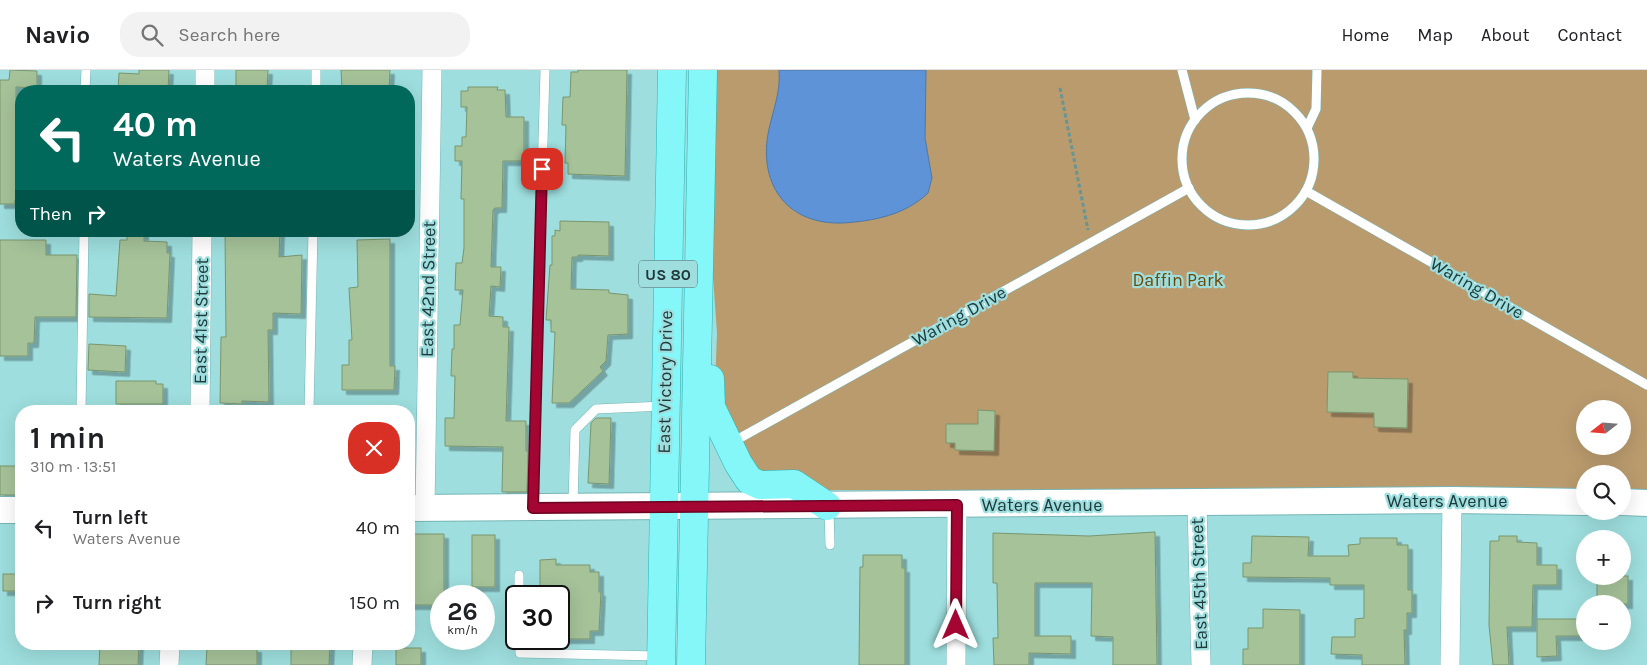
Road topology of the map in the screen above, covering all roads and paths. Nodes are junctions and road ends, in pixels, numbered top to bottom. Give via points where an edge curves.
1 (86, 70) edge
2 (205, 70) edge
3 (316, 70) edge
4 (432, 70) edge
5 (545, 70) edge
6 (672, 70) edge
7 (702, 70) edge
8 (1182, 70) edge
9 (1317, 70) edge
10 (85, 85) edge
11 (205, 85) edge
12 (316, 85) edge
13 (1060, 88) dead end
14 (1195, 120) junction
15 (1307, 128) junction
16 (1189, 188) junction
17 (1306, 191) junction
18 (84, 237) edge
19 (202, 237) edge
20 (313, 237) edge
21 (1090, 243) junction
22 (699, 254) junction
23 (1647, 385) edge
24 (81, 405) edge
25 (200, 405) edge
26 (309, 405) edge
27 (665, 406) junction
28 (728, 444) junction
29 (1452, 500) junction
30 (1576, 502) edge
31 (1631, 502) edge
32 (1647, 503) edge
33 (1197, 504) junction
34 (957, 505) junction
35 (828, 506) junction
36 (573, 507) junction
37 (663, 507) junction
38 (694, 507) junction
39 (417, 508) edge
40 (533, 508) junction
41 (0, 510) edge
42 (15, 510) edge
43 (830, 545) dead end
44 (518, 575) dead end
45 (518, 585) edge
46 (170, 650) edge
47 (363, 650) edge
48 (520, 650) edge
49 (661, 660) edge
50 (169, 665) edge
51 (362, 665) edge
52 (692, 665) edge
53 (956, 665) edge
54 (1201, 665) edge
55 (1450, 665) edge

1 - 10 lane
2 - 11 street
3 - 12 lane
4 - 39 street, East 42nd Street
5 - 40 lane
6 - 27 main road, East Victory Drive / US 80
7 - 22 main road, East Victory Drive / US 80
8 - 14 lane
9 - 15 lane via 1316,108
13 - 21 path
14 - 15 lane via 1211,104 1231,94 1253,92 1275,98 1293,110
14 - 16 lane via 1186,135 1183,153
15 - 17 lane via 1313,143 1314,160
16 - 17 lane via 1201,205 1217,217 1236,224 1257,224 1277,219 1294,207
16 - 21 lane, Waring Drive
17 - 23 lane, Waring Drive
18 - 24 lane
19 - 25 street, East 41st Street
20 - 26 lane
21 - 28 lane, Waring Drive
22 - 28 main road via 707,296 711,407
22 - 38 main road, East Victory Drive / US 80
27 - 36 lane via 596,409 575,430
27 - 37 main road, East Victory Drive / US 80
28 - 35 main road via 749,480 760,485 794,484
29 - 30 main road, Waters Avenue
29 - 33 main road, Waters Avenue
29 - 55 street
31 - 32 main road
33 - 34 main road, Waters Avenue
33 - 54 street, East 45th Street
34 - 35 main road, Waters Avenue
34 - 53 street
35 - 38 main road, Waters Avenue
35 - 43 lane
36 - 37 main road, Waters Avenue
36 - 40 main road, Waters Avenue
37 - 38 main road, Waters Avenue
37 - 49 main road, East Victory Drive / US 80
38 - 52 main road, East Victory Drive / US 80
39 - 40 main road, Waters Avenue
41 - 42 main road
44 - 45 lane
46 - 50 street
47 - 51 street
48 - 49 lane via 520,653

